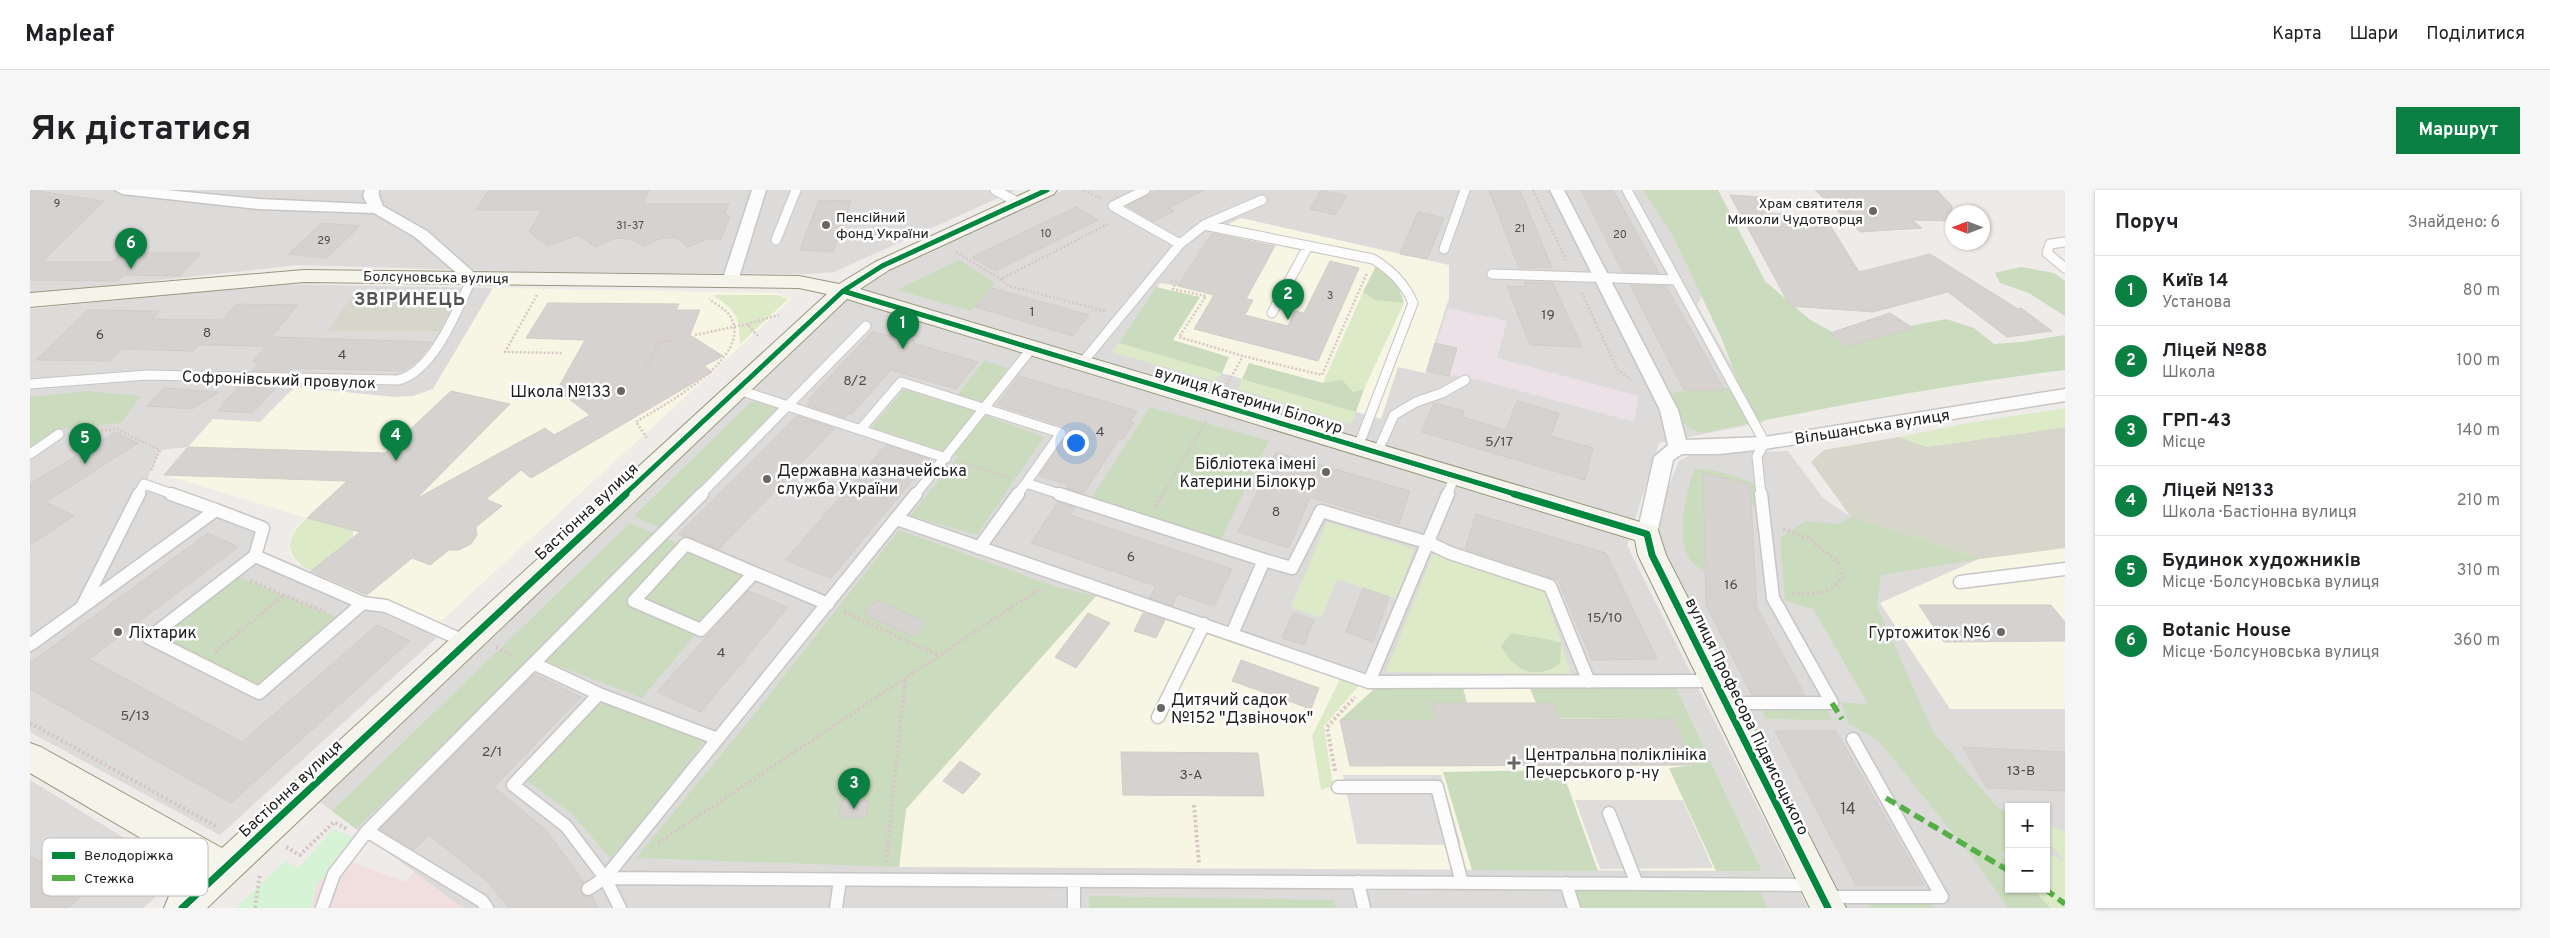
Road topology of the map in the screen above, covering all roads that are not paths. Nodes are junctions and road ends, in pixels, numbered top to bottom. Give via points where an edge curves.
1 (122, 190) edge
2 (372, 190) edge
3 (759, 190) edge
4 (796, 190) edge
5 (994, 190) edge
6 (1048, 190) edge
7 (1145, 190) edge
8 (1465, 190) edge
9 (1557, 190) edge
10 (1627, 190) edge
11 (1262, 200) dead end
12 (1019, 203) junction
13 (377, 209) junction
14 (1204, 225) junction
15 (776, 240) dead end
16 (2065, 242) edge
17 (1180, 244) junction
18 (1308, 246) junction
19 (1444, 249) dead end
20 (2065, 268) edge
21 (1492, 274) dead end
22 (1602, 277) junction
23 (472, 278) junction
24 (1676, 280) junction
25 (730, 281) junction
26 (842, 291) junction
27 (30, 300) edge
28 (1272, 314) dead end
29 (866, 326) dead end
30 (1032, 348) junction
31 (1082, 363) junction
32 (1465, 380) dead end
33 (30, 384) edge
34 (736, 389) junction
35 (2065, 395) edge
36 (788, 407) junction
37 (985, 409) junction
38 (860, 430) junction
39 (59, 434) road end
40 (1765, 443) junction
41 (1678, 448) junction
42 (1367, 450) junction
43 (30, 454) edge
44 (946, 458) junction
45 (1455, 476) junction
46 (1026, 483) junction
47 (216, 510) junction
48 (897, 519) junction
49 (1647, 534) junction
50 (1429, 543) junction
51 (979, 548) junction
52 (254, 556) junction
53 (1264, 560) junction
54 (2065, 568) edge
55 (754, 572) junction
56 (1960, 582) dead end
57 (363, 604) junction
58 (828, 604) junction
59 (82, 607) junction
60 (1204, 624) junction
61 (1232, 634) junction
62 (466, 642) junction
63 (30, 644) edge
64 (535, 664) junction
65 (1369, 682) junction
66 (1589, 682) junction
67 (1721, 692) junction
68 (599, 694) junction
69 (1158, 717) dead end
70 (718, 739) junction
71 (1853, 739) dead end
72 (30, 757) edge
73 (1338, 787) road end
74 (1609, 813) dead end
75 (364, 834) junction
76 (174, 838) edge
77 (208, 858) edge
78 (224, 868) junction
79 (606, 878) junction
80 (840, 880) junction
81 (1074, 881) junction
82 (1358, 882) junction
83 (208, 883) edge
84 (1462, 883) junction
85 (1566, 884) junction
86 (1637, 884) junction
87 (588, 889) dead end
88 (195, 896) edge
89 (1822, 897) edge
90 (182, 908) edge
91 (322, 908) edge
92 (487, 908) edge
93 (620, 908) edge
94 (836, 908) edge
95 (1074, 908) edge
96 (1364, 908) edge
97 (1574, 908) edge

1 - 13 street via 258,204
2 - 13 street
3 - 25 street
4 - 15 lane
5 - 12 lane
6 - 12 street, Бастіонна вулиця
7 - 17 lane via 1113,206
8 - 19 lane
9 - 22 street
10 - 24 lane
11 - 14 lane
12 - 26 street, Бастіонна вулиця via 882,266
13 - 23 street via 422,234
14 - 17 lane
14 - 18 lane
16 - 20 lane via 2050,244 2048,253
17 - 31 lane
18 - 28 lane
18 - 42 lane via 1373,259 1400,279 1413,303
21 - 22 lane
22 - 24 lane
22 - 41 street via 1669,410
23 - 25 street, Болсуновська вулиця
23 - 27 street, Болсуновська вулиця via 277,277
23 - 33 lane, Софронівський провулок via 430,354 418,371 405,379 390,382 147,375
24 - 40 lane
25 - 26 street, Болсуновська вулиця via 799,282
26 - 30 street, вулиця Катерини Білокур
26 - 34 street, Бастіонна вулиця
29 - 36 lane
30 - 31 street, вулиця Катерини Білокур
30 - 37 lane
31 - 42 street, вулиця Катерини Білокур
32 - 42 lane via 1394,415
34 - 36 lane
34 - 62 street, Бастіонна вулиця
35 - 40 street, Вільшанська вулиця
36 - 38 lane
36 - 64 lane
37 - 38 lane via 901,382
37 - 44 lane
37 - 46 lane via 1061,433
38 - 44 lane
39 - 43 lane
40 - 41 street, Вільшанська вулиця
40 - 67 lane via 1757,456 1773,598 1832,703
41 - 49 street, вулиця Професора Підвисоцького via 1664,457
42 - 45 street, вулиця Катерини Білокур
44 - 48 lane
45 - 49 street, вулиця Катерини Білокур
45 - 50 lane
46 - 51 lane
46 - 53 lane
47 - 52 lane via 263,528
47 - 59 lane
47 - 59 lane via 144,484
48 - 51 lane
48 - 58 lane
49 - 67 street, вулиця Професора Підвисоцького via 1652,555
50 - 53 lane via 1321,511 1292,568
50 - 65 lane
50 - 66 lane via 1550,586
51 - 60 lane
52 - 57 lane
52 - 57 lane via 149,638 259,692
53 - 61 lane
54 - 56 lane
55 - 55 lane via 686,544 634,601 701,630
55 - 58 lane
57 - 62 lane via 386,606
58 - 70 lane
59 - 63 lane
60 - 61 lane
60 - 69 lane
61 - 65 lane
62 - 78 street, Бастіонна вулиця
64 - 68 lane
64 - 75 lane
65 - 66 lane
66 - 67 lane
67 - 89 street, вулиця Професора Підвисоцького
68 - 70 lane
68 - 79 lane via 514,785 566,826
70 - 79 lane
71 - 89 lane via 1942,897
72 - 76 street
73 - 84 lane via 1437,787
74 - 86 lane
75 - 91 lane via 334,874
75 - 92 lane via 482,901
77 - 78 street
78 - 83 street, Бастіонна вулиця
79 - 80 lane
79 - 87 lane
79 - 93 lane
80 - 81 lane
80 - 94 lane
81 - 82 lane
81 - 95 lane
82 - 84 lane
82 - 96 lane
84 - 85 lane
85 - 86 lane
85 - 97 lane
86 - 89 lane
88 - 90 street, Бастіонна вулиця

